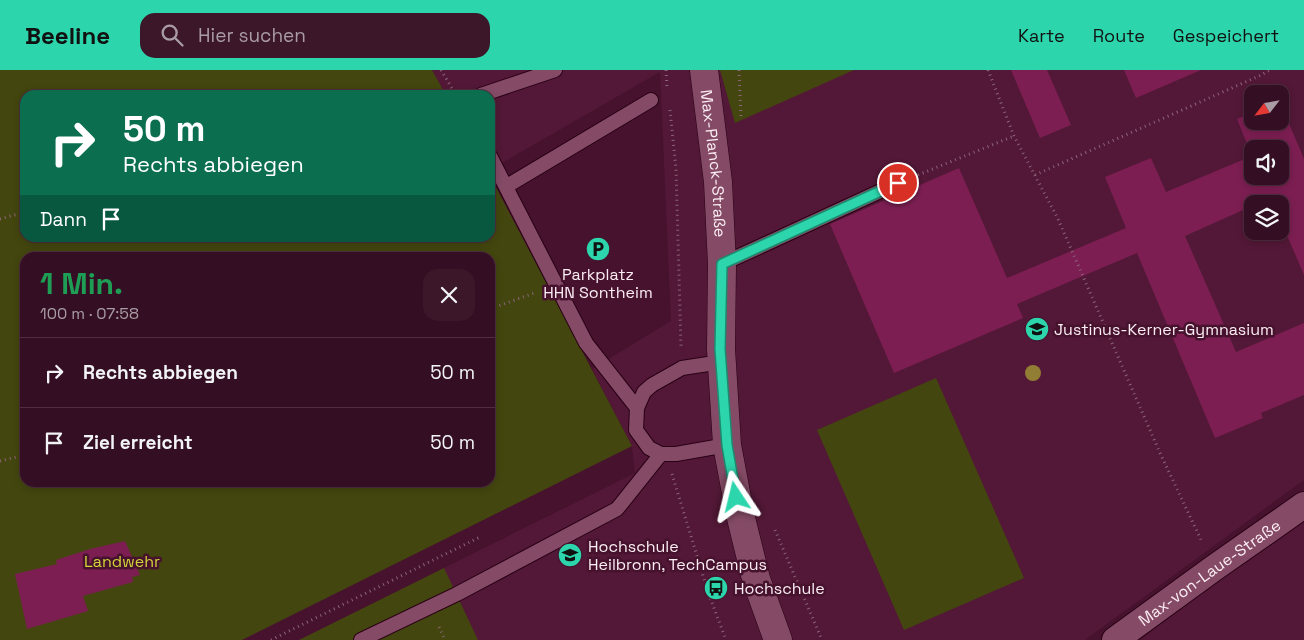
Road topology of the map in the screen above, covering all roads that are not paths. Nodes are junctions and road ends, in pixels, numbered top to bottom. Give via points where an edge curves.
1 (554, 70) edge
2 (704, 70) edge
3 (495, 90) edge
4 (651, 100) dead end
5 (495, 165) edge
6 (898, 183) road end
7 (507, 186) junction
8 (722, 264) junction
9 (721, 362) junction
10 (637, 408) junction
11 (727, 445) junction
12 (664, 454) junction
13 (1304, 506) edge
14 (361, 640) edge
15 (778, 640) edge
16 (1115, 640) edge

1 - 3 lane
2 - 8 street, Max-Planck-Straße via 718,182
4 - 7 lane
5 - 7 lane
6 - 8 lane
7 - 10 lane via 586,343
8 - 9 street, Max-Planck-Straße
9 - 10 lane via 682,368 644,392
9 - 11 street, Max-Planck-Straße
10 - 12 lane via 636,430 649,448
11 - 12 lane
11 - 15 street, Max-Planck-Straße via 756,579
12 - 14 lane via 617,509 457,594
13 - 16 street, Max-von-Laue-Straße

